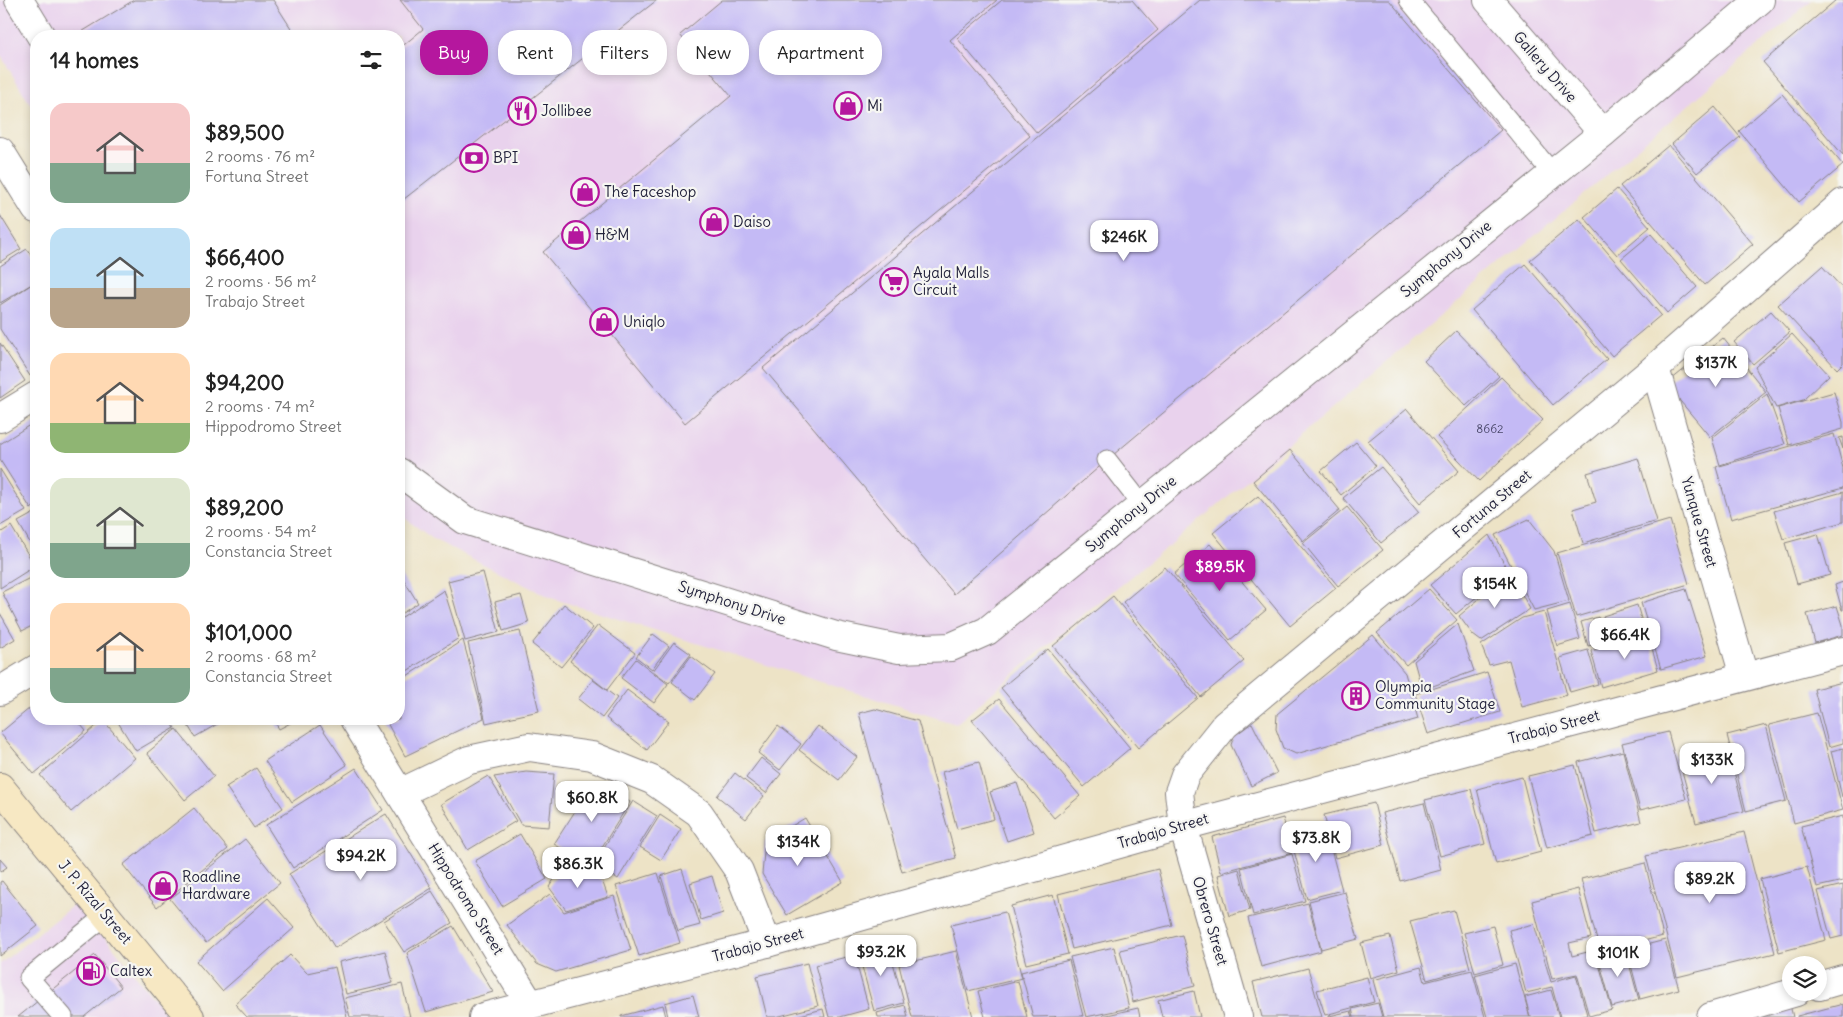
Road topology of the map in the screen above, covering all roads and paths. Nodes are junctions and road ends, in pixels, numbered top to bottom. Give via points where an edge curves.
1 (19, 0) edge
2 (1409, 0) edge
3 (1488, 0) edge
4 (1760, 0) edge
5 (37, 30) edge
6 (1603, 133) junction
7 (0, 151) edge
8 (1552, 174) junction
9 (7, 178) edge
10 (30, 203) edge
11 (1843, 203) edge
12 (1655, 368) junction
13 (30, 400) edge
14 (0, 418) edge
15 (1107, 460) dead end
16 (405, 476) edge
17 (1142, 505) junction
18 (1843, 651) edge
19 (30, 672) edge
20 (1744, 676) junction
21 (0, 690) edge
22 (358, 725) edge
23 (0, 787) edge
24 (400, 793) junction
25 (1183, 826) junction
26 (106, 915) junction
27 (767, 943) junction
28 (1843, 979) edge
29 (1827, 984) edge
30 (1782, 996) edge
31 (530, 1004) junction
32 (63, 1017) edge
33 (190, 1017) edge
34 (484, 1017) edge
35 (1238, 1017) edge
36 (1710, 1017) edge

1 - 5 street
2 - 8 lane
3 - 6 street, Gallery Drive
4 - 6 street, Symphony Drive
6 - 8 street, Symphony Drive
7 - 9 street
8 - 17 street, Symphony Drive
9 - 10 street
11 - 12 street, Fortuna Street
12 - 20 street, Yunque Street
12 - 25 street, Fortuna Street via 1225,725 1185,775 1179,792
13 - 14 street
15 - 17 lane
16 - 17 street, Symphony Drive via 465,520 836,636 900,649 951,647 987,631
18 - 20 street, Trabajo Street
19 - 21 street
20 - 25 street, Trabajo Street
22 - 24 street, Hippodromo Street
23 - 26 main road, J. P. Rizal Street
24 - 27 street via 469,760 529,747 592,756 643,776 699,813 739,871
24 - 31 street, Hippodromo Street
25 - 27 street, Trabajo Street
25 - 35 street, Obrero Street
26 - 32 lane via 29,978
26 - 33 main road, J. P. Rizal Street
27 - 31 street, Trabajo Street
28 - 29 street
30 - 36 street
31 - 34 street, Trabajo Street

